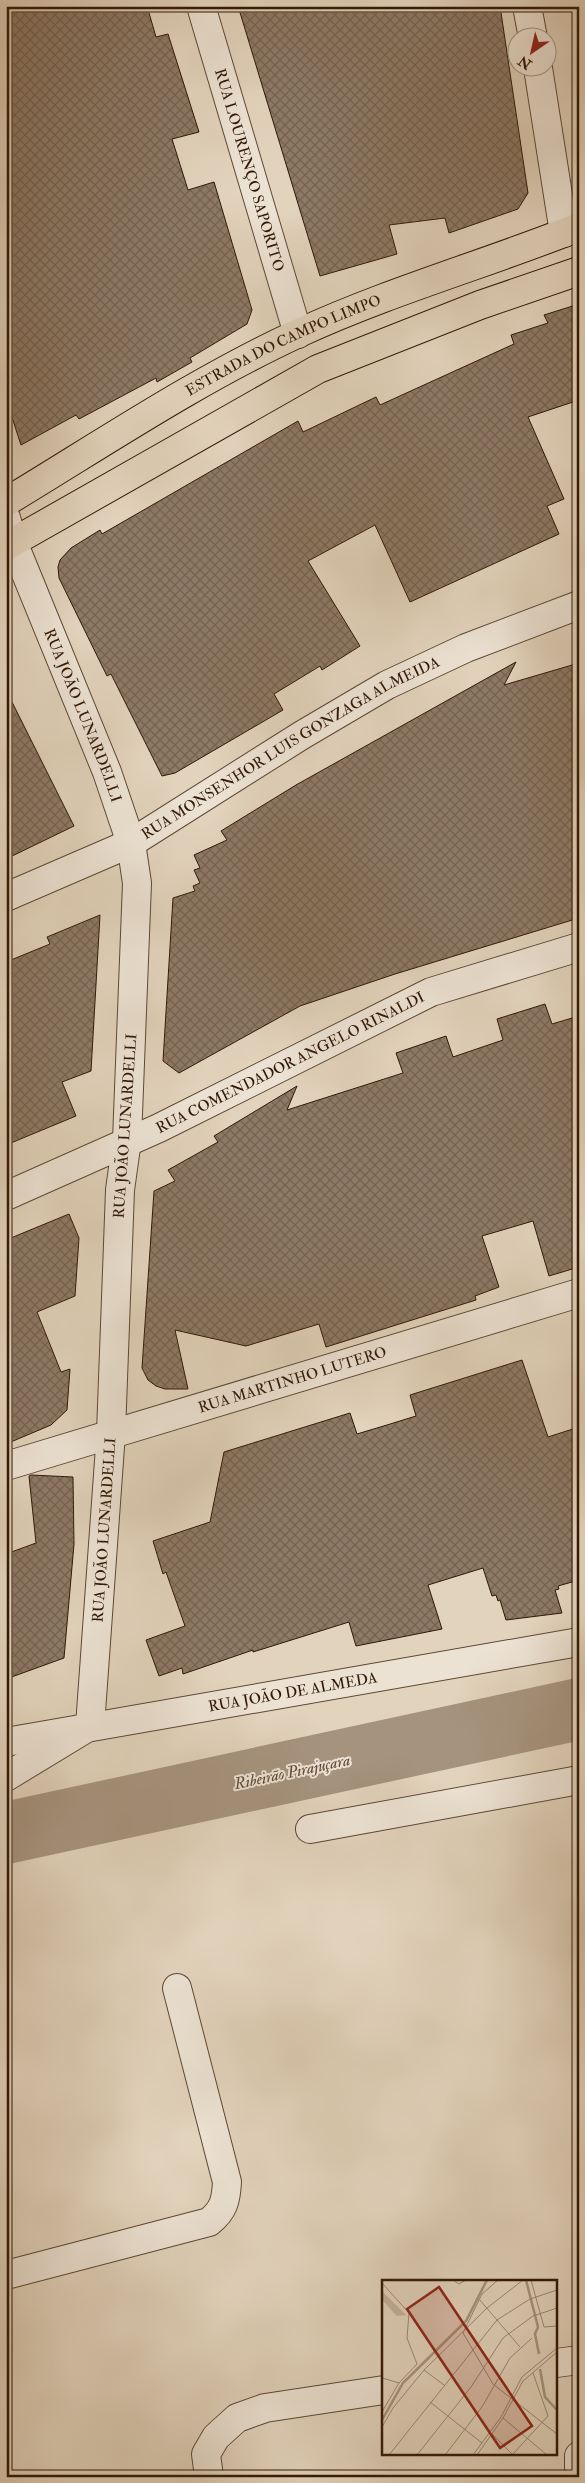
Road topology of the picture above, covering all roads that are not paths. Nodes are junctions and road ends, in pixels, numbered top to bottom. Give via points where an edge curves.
1 (201, 6) edge
2 (527, 6) edge
3 (531, 28) edge
4 (540, 78) edge
5 (572, 230) edge
6 (579, 271) edge
7 (298, 334) junction
8 (6, 502) edge
9 (8, 536) edge
10 (579, 605) edge
11 (131, 843) junction
12 (6, 898) edge
13 (579, 947) edge
14 (127, 1140) junction
15 (6, 1196) edge
16 (579, 1292) edge
17 (112, 1433) junction
18 (6, 1466) edge
19 (579, 1642) edge
20 (90, 1726) junction
21 (6, 1742) edge
22 (6, 1777) edge
23 (579, 1780) edge
24 (310, 1829) dead end
25 (177, 1988) dead end
26 (6, 2275) edge
27 (579, 2360) edge
28 (558, 2363) edge
29 (382, 2390) edge
30 (579, 2456) edge
31 (579, 2467) edge
32 (209, 2477) edge

1 - 7 street, RUA LOURENÇO SAPORITO
2 - 3 street
4 - 5 street
5 - 7 main road, ESTRADA DO CAMPO LIMPO via 400,291
6 - 9 main road via 480,305 318,369
7 - 8 main road, ESTRADA DO CAMPO LIMPO via 205,382
9 - 11 street, RUA JOÃO LUNARDELLI via 107,772
10 - 11 street, RUA MONSENHOR LUIS GONZAGA ALMEIDA via 466,648 387,685
11 - 12 street, RUA MONSENHOR LUIS GONZAGA ALMEIDA
11 - 14 street, RUA JOÃO LUNARDELLI via 137,883
13 - 14 street, RUA COMENDADOR ANGELO RINALDI via 431,992 159,1128
14 - 15 street, RUA COMENDADOR ANGELO RINALDI
14 - 17 street, RUA JOÃO LUNARDELLI via 120,1190
16 - 17 street, RUA MARTINHO LUTERO
17 - 18 street, RUA MARTINHO LUTERO
17 - 20 street, RUA JOÃO LUNARDELLI
19 - 20 street, RUA JOÃO DE ALMEDA
20 - 21 street, RUA JOÃO DE ALMEDA
20 - 22 street
23 - 24 street
25 - 26 street via 227,2182 226,2201 220,2213 209,2222
27 - 28 street
29 - 32 street via 265,2408 237,2418 216,2437 206,2454
30 - 31 street

